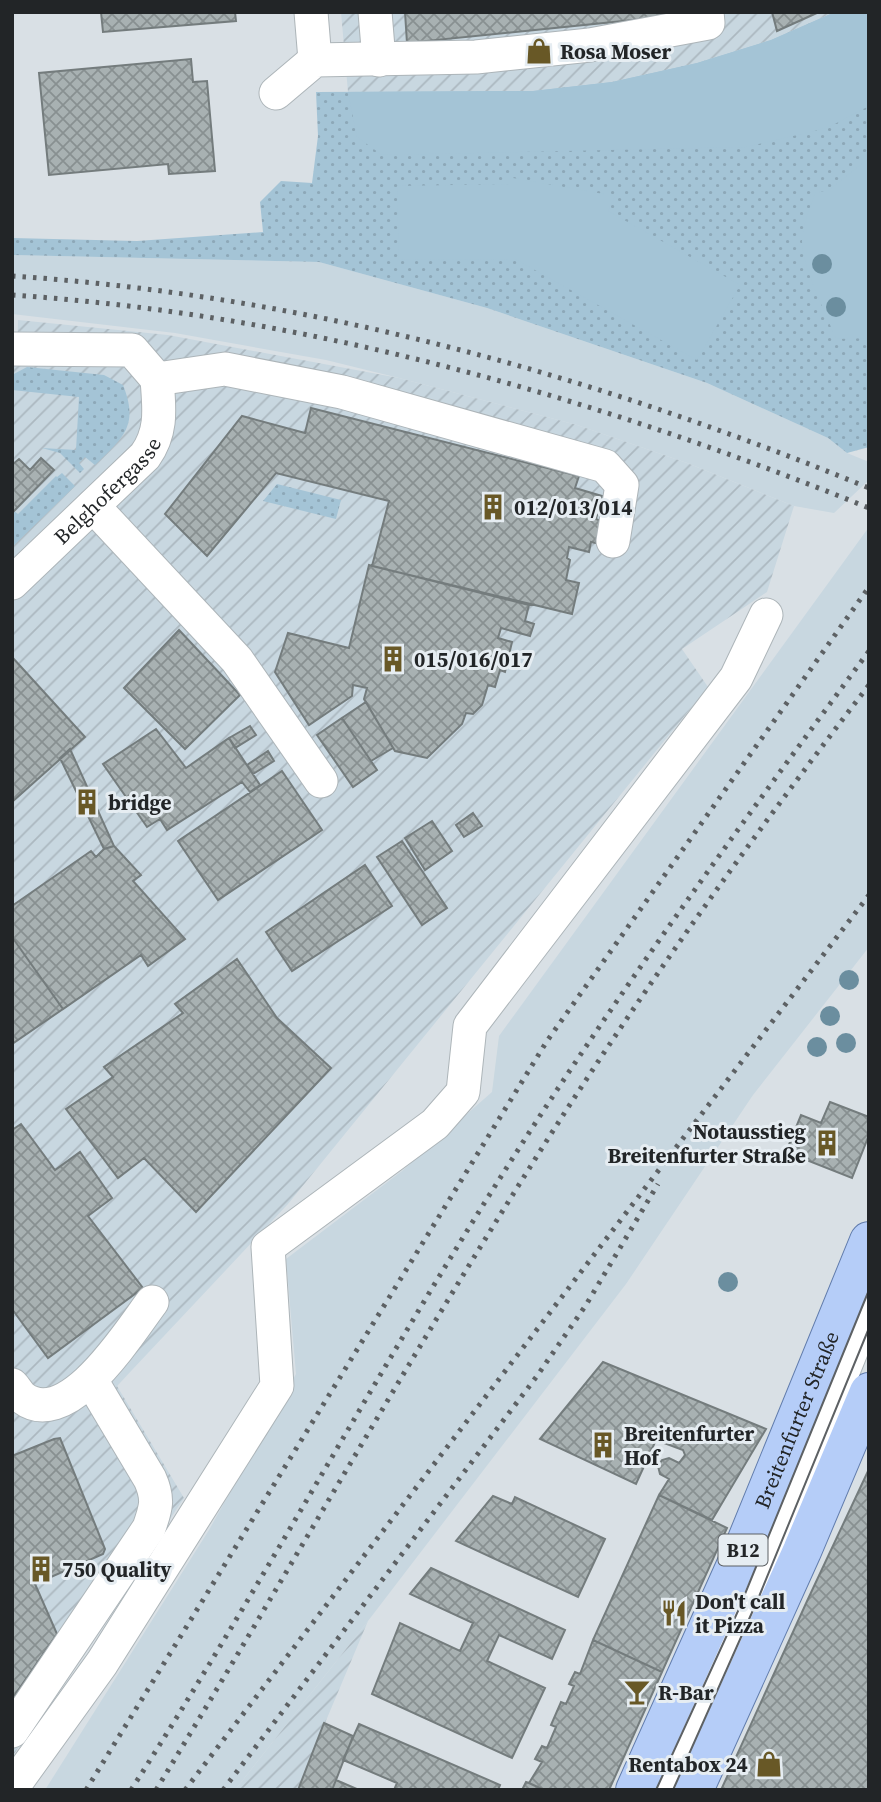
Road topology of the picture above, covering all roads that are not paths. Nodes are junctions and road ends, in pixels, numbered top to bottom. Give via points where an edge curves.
1 (311, 12) edge
2 (375, 12) edge
3 (707, 12) edge
4 (315, 60) junction
5 (379, 60) junction
6 (275, 93) dead end
7 (12, 349) edge
8 (157, 379) junction
9 (93, 506) junction
10 (613, 541) dead end
11 (12, 583) edge
12 (766, 615) dead end
13 (321, 781) dead end
14 (869, 1241) edge
15 (152, 1302) dead end
16 (861, 1311) edge
17 (91, 1380) junction
18 (12, 1385) edge
19 (869, 1391) edge
20 (12, 1731) edge
21 (12, 1788) edge
22 (635, 1790) edge
23 (665, 1790) edge
24 (694, 1790) edge

1 - 4 street
2 - 5 street
3 - 5 street via 708,23 590,46
4 - 5 street
4 - 6 street
7 - 8 street via 132,350
8 - 9 street, Belghofergasse via 155,442
8 - 10 street via 225,369 342,393 605,466 622,485
9 - 11 street, Belghofergasse
9 - 13 street via 237,660
12 - 21 street via 736,677 470,1026 463,1092 435,1124 268,1247 277,1386 102,1663
14 - 16 main road, Breitenfurter Straße / B12
15 - 17 street
16 - 22 main road, Breitenfurter Straße / B12 via 744,1547
16 - 23 street, Breitenfurter Straße via 768,1556
17 - 18 street via 54,1403 40,1404 24,1399
17 - 20 street via 150,1479 157,1494 155,1510 149,1528
19 - 24 main road, B12

